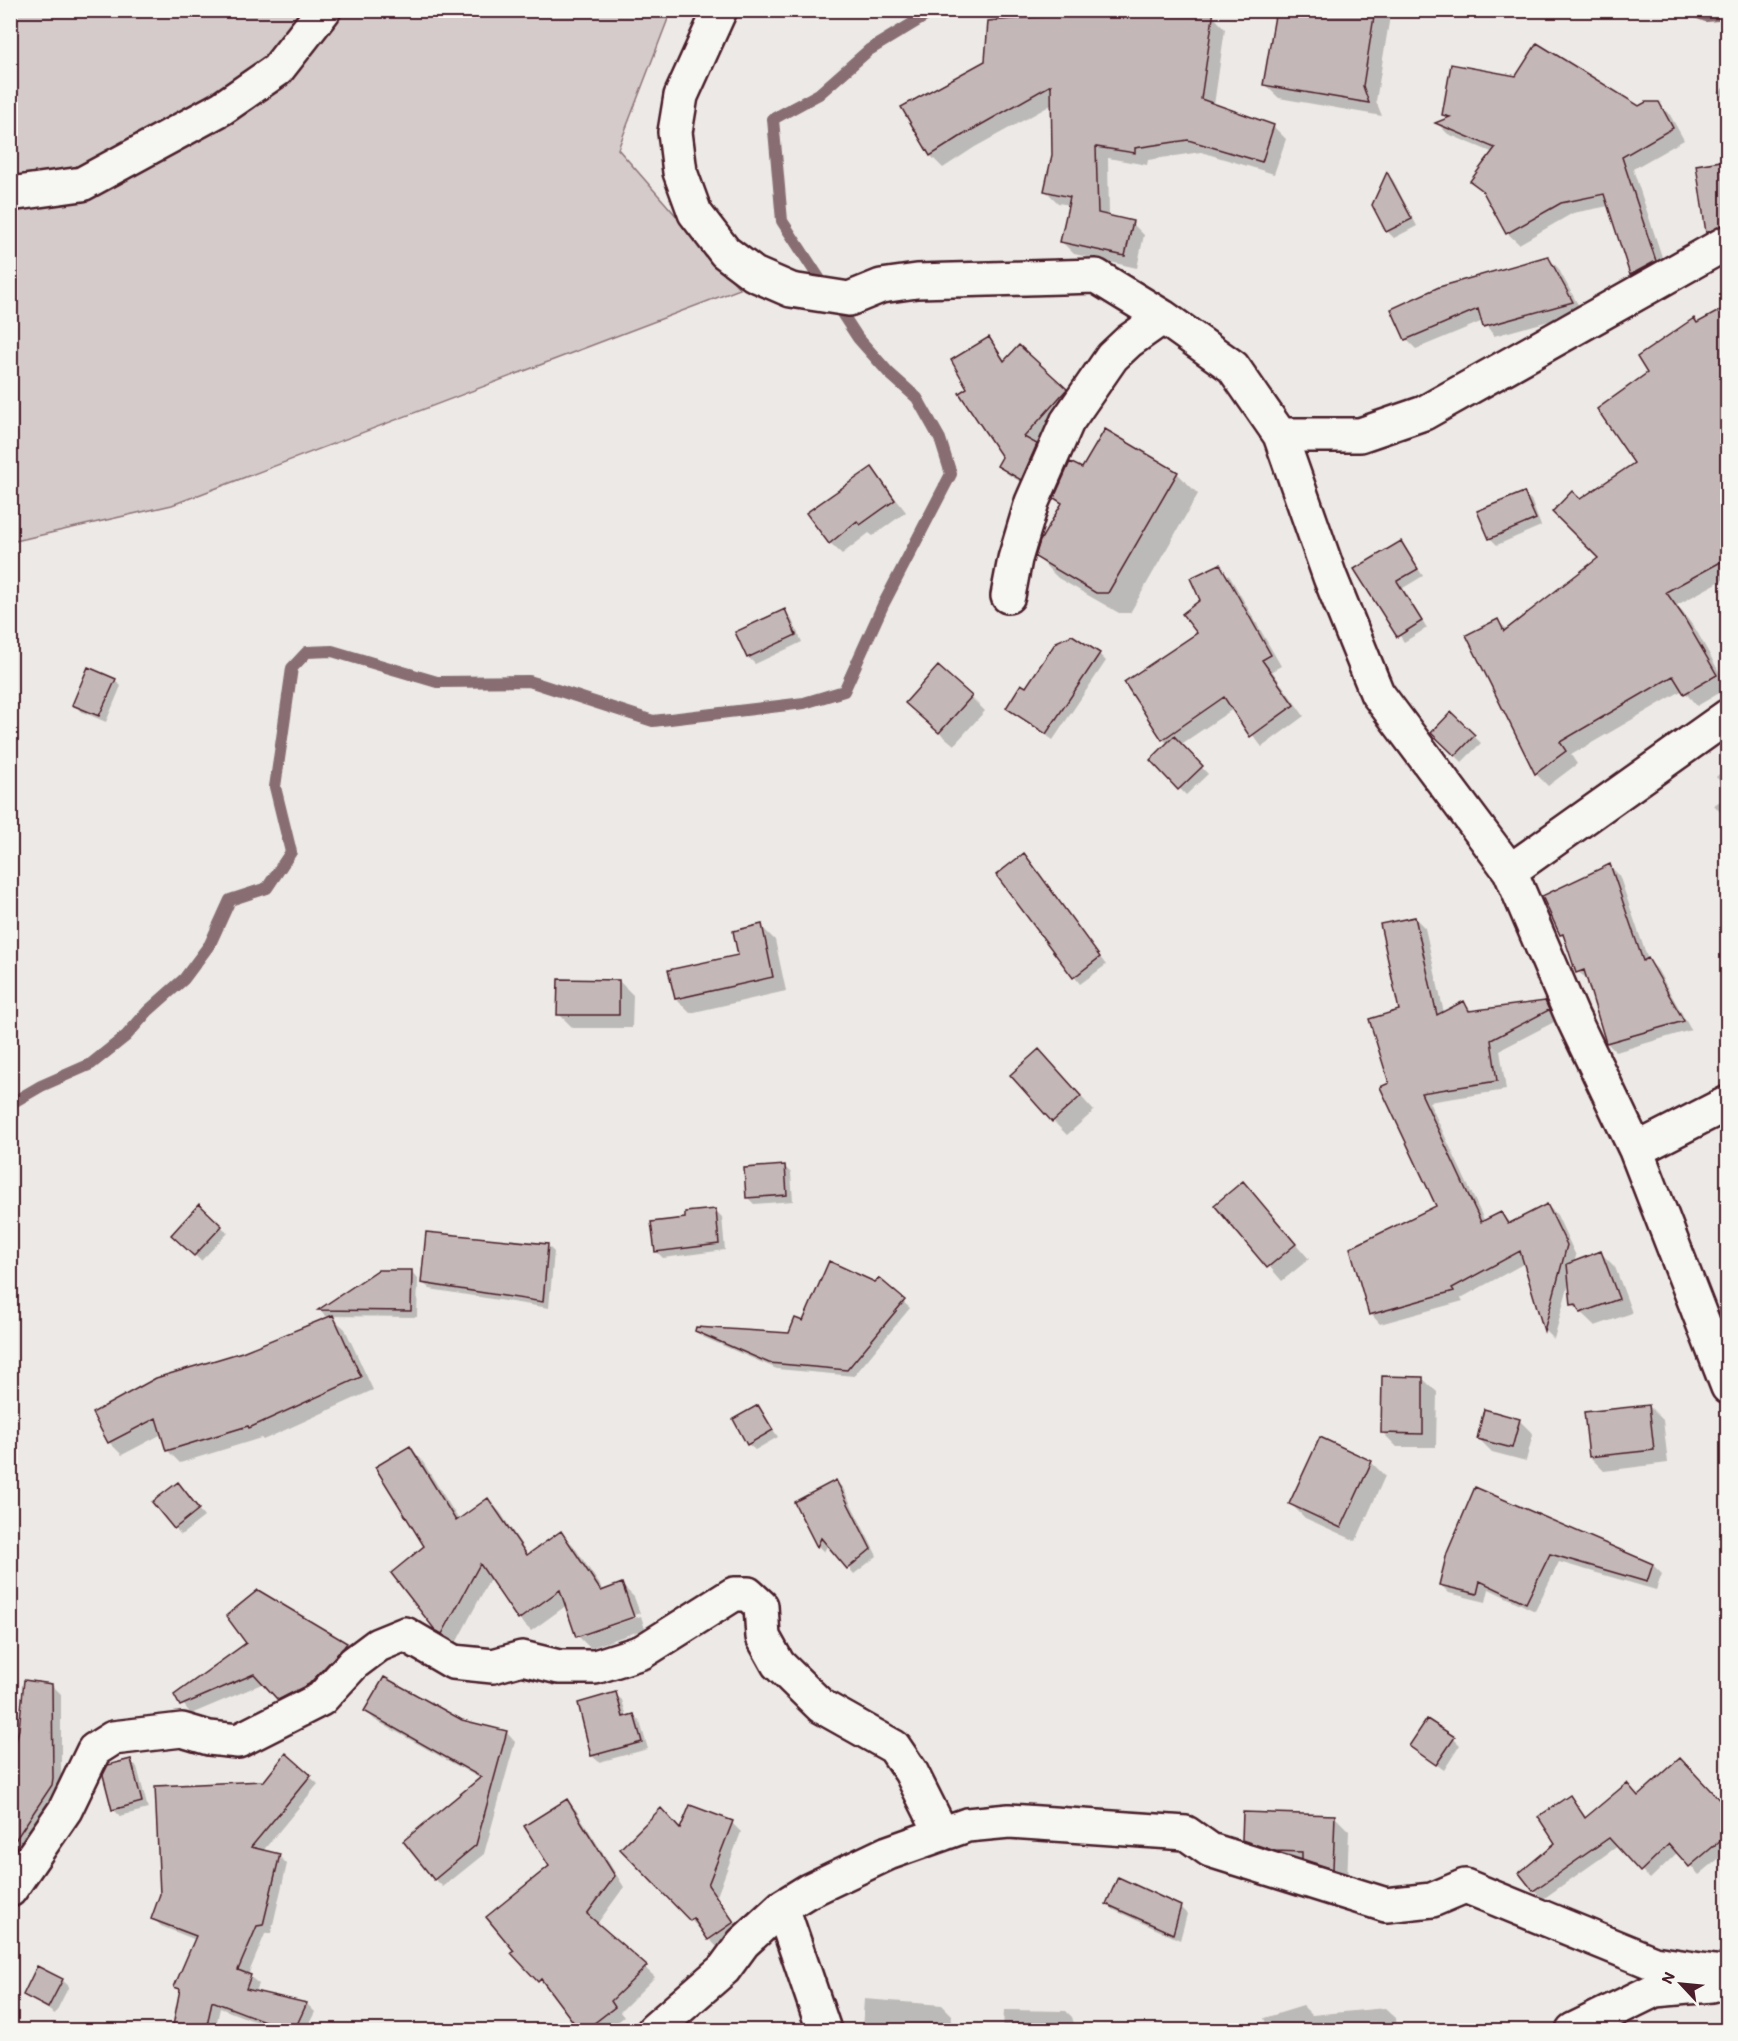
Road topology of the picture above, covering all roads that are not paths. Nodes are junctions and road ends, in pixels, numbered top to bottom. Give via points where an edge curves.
1 (324, 10) edge
2 (720, 10) edge
3 (10, 194) edge
4 (1728, 242) edge
5 (1163, 317) junction
6 (1280, 435) junction
7 (1008, 596) dead end
8 (1728, 716) edge
9 (1510, 871) junction
10 (1728, 1103) edge
11 (1636, 1150) junction
12 (1728, 1387) edge
13 (942, 1834) junction
14 (10, 1890) edge
15 (782, 1907) junction
16 (1728, 1974) edge
17 (1728, 1984) edge
18 (654, 2031) edge
19 (824, 2031) edge
20 (1573, 2031) edge

1 - 3 street via 277,70 222,108 82,184
2 - 5 street via 681,96 675,132 680,172 695,213 725,252 754,274 791,290 849,299 881,286 917,280 1096,276
4 - 6 street via 1424,413 1360,435
5 - 6 street via 1233,367
5 - 7 street via 1112,357 1066,422 1032,502
6 - 9 street via 1377,693
8 - 9 street
9 - 11 street via 1572,1016
10 - 11 street
11 - 12 street
13 - 14 street via 894,1747 820,1706 778,1664 763,1637 761,1606 748,1594 734,1594 642,1652 595,1667 559,1667 522,1658 493,1666 453,1662 405,1634 378,1645 354,1663 321,1699 237,1741 182,1730 113,1738 94,1750 65,1810
13 - 15 street via 851,1870
13 - 16 street via 967,1825 1009,1821 1186,1833 1210,1851 1386,1905 1432,1900 1465,1886 1654,1963
15 - 18 street via 743,1943 724,1969
15 - 19 street
17 - 20 street via 1655,1990

